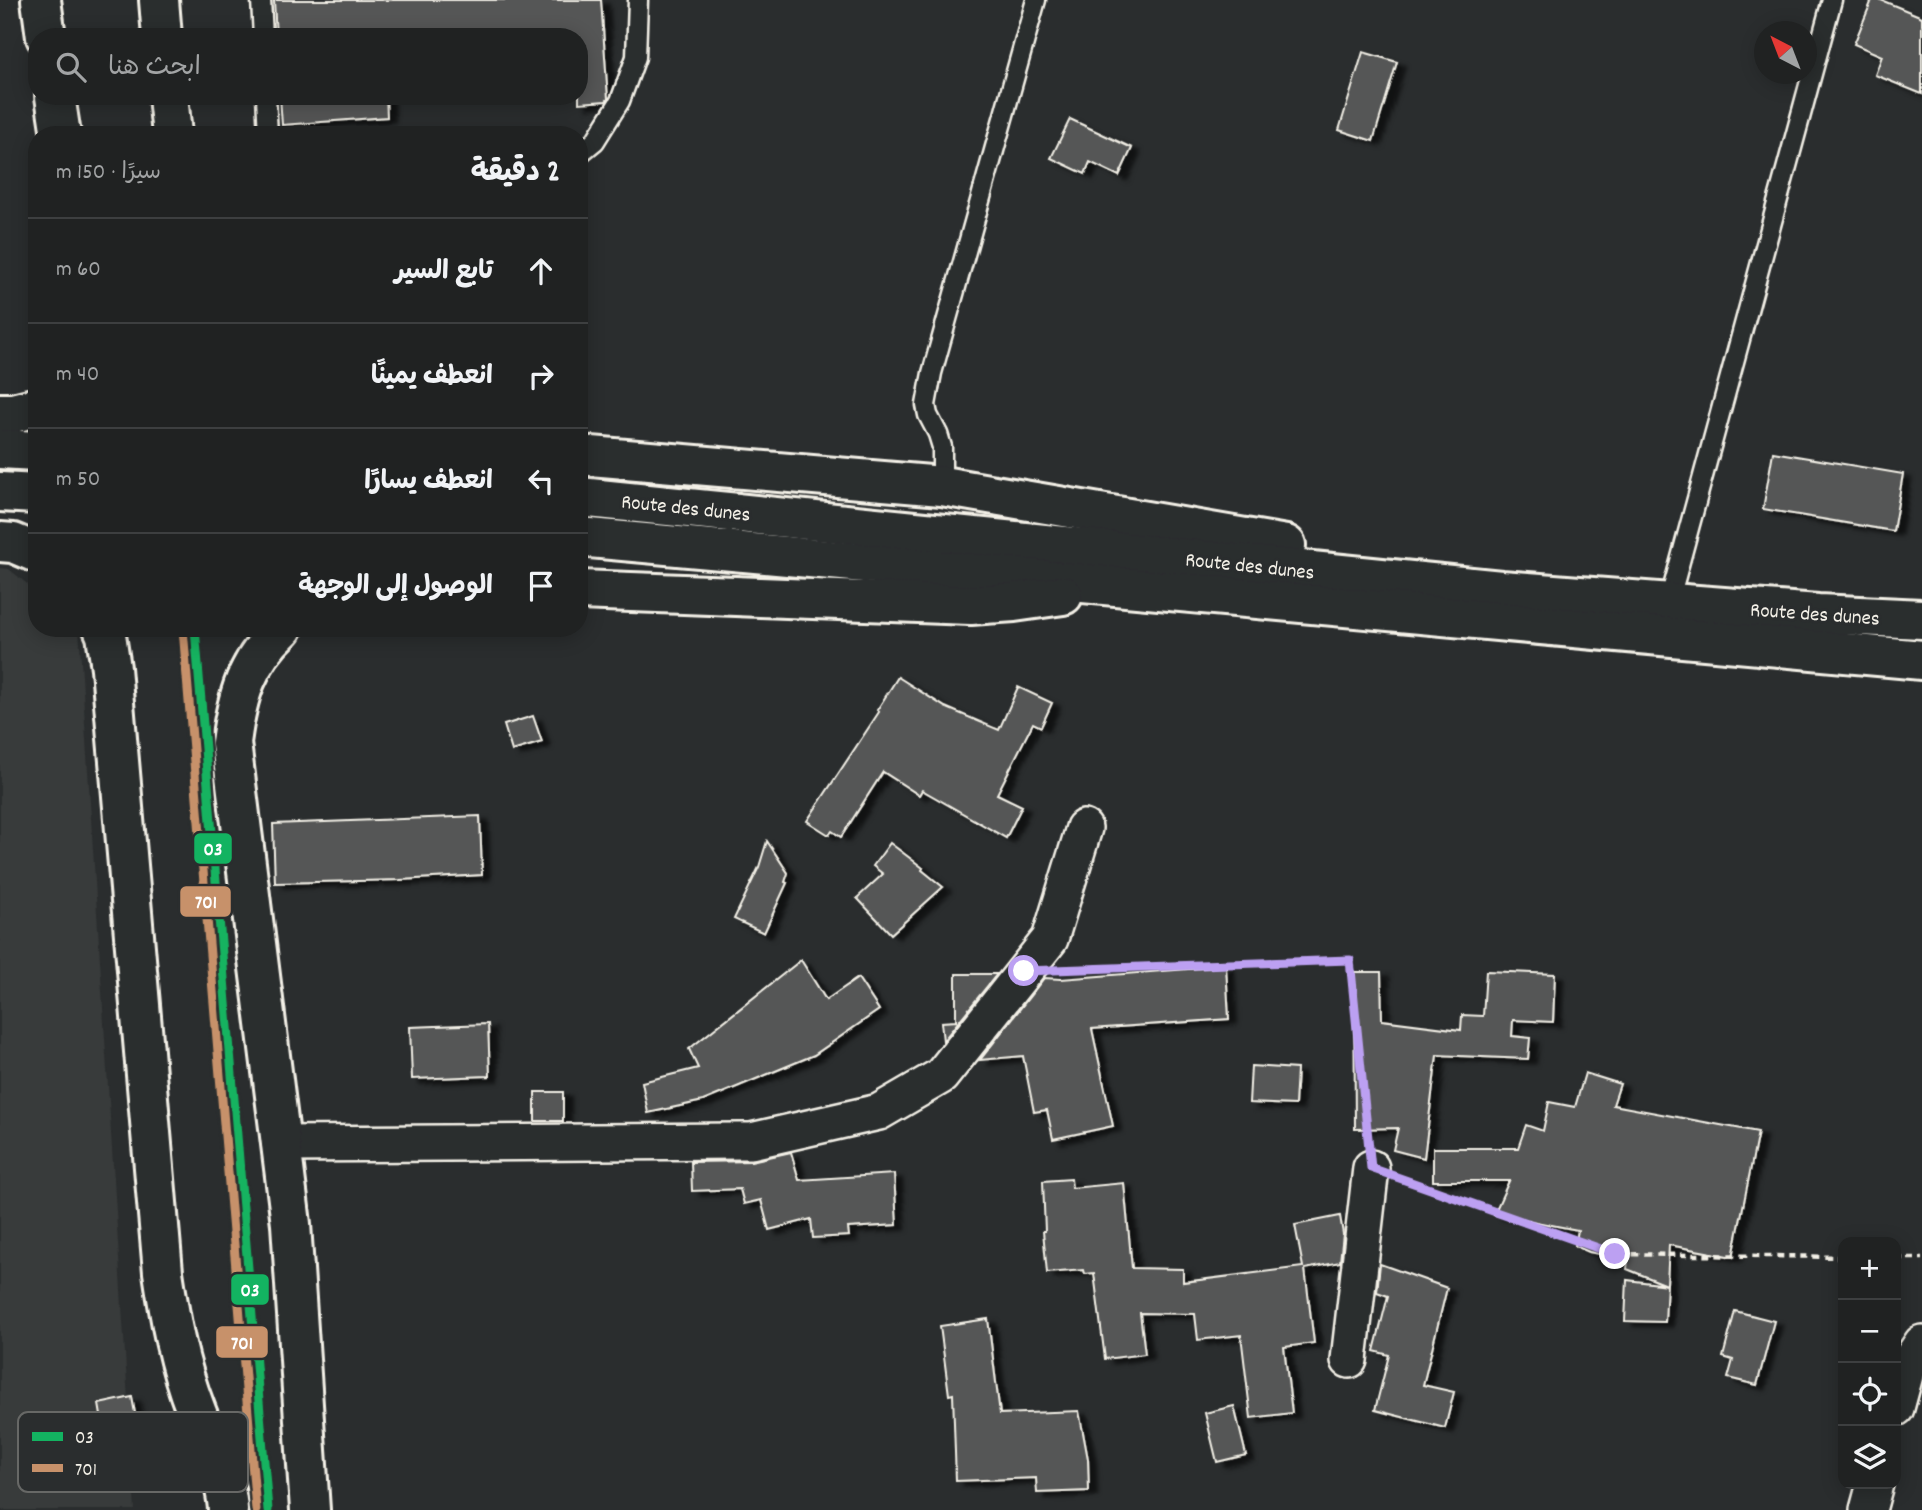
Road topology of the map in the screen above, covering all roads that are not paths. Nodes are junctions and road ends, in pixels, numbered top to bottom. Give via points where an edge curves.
1 (41, 0) edge
2 (159, 0) edge
3 (261, 0) edge
4 (638, 0) edge
5 (1036, 0) edge
6 (1832, 0) edge
7 (45, 28) edge
8 (161, 28) edge
9 (263, 28) edge
10 (56, 105) edge
11 (169, 105) edge
12 (266, 105) edge
13 (60, 126) edge
14 (171, 126) edge
15 (268, 126) edge
16 (588, 147) edge
17 (28, 409) edge
18 (0, 413) edge
19 (0, 449) edge
20 (28, 451) edge
21 (588, 456) edge
22 (942, 486) junction
23 (0, 492) edge
24 (28, 494) edge
25 (588, 497) edge
26 (588, 538) edge
27 (0, 542) edge
28 (28, 549) edge
29 (1102, 584) junction
30 (588, 590) edge
31 (1501, 590) junction
32 (1669, 602) junction
33 (1922, 619) edge
34 (106, 637) edge
35 (273, 637) edge
36 (1922, 660) edge
37 (1084, 828) dead end
38 (280, 1144) junction
39 (1371, 1168) road end
40 (1922, 1343) edge
41 (1349, 1360) dead end
42 (1901, 1390) edge
43 (196, 1412) edge
44 (1874, 1489) edge
45 (310, 1510) edge
46 (1868, 1510) edge

1 - 7 highway
2 - 8 highway
3 - 9 lane
4 - 16 lane via 636,57 620,101
5 - 22 lane via 932,373 926,405 942,447
6 - 32 lane
10 - 13 highway
11 - 14 highway
12 - 15 lane
17 - 18 highway
19 - 20 highway
21 - 22 highway
22 - 31 highway via 1303,548
23 - 24 highway
25 - 31 highway, Route des dunes
26 - 29 highway
27 - 28 highway
29 - 30 highway via 1057,596 971,605
29 - 36 highway
31 - 32 highway, Route des dunes
32 - 33 highway, Route des dunes
34 - 43 highway via 163,1272 179,1363
35 - 38 highway via 249,671 236,706 231,743
37 - 38 street via 1050,939 941,1076 879,1112 751,1141
38 - 45 highway via 291,1224
39 - 41 street
40 - 42 street via 1908,1364
44 - 46 street

